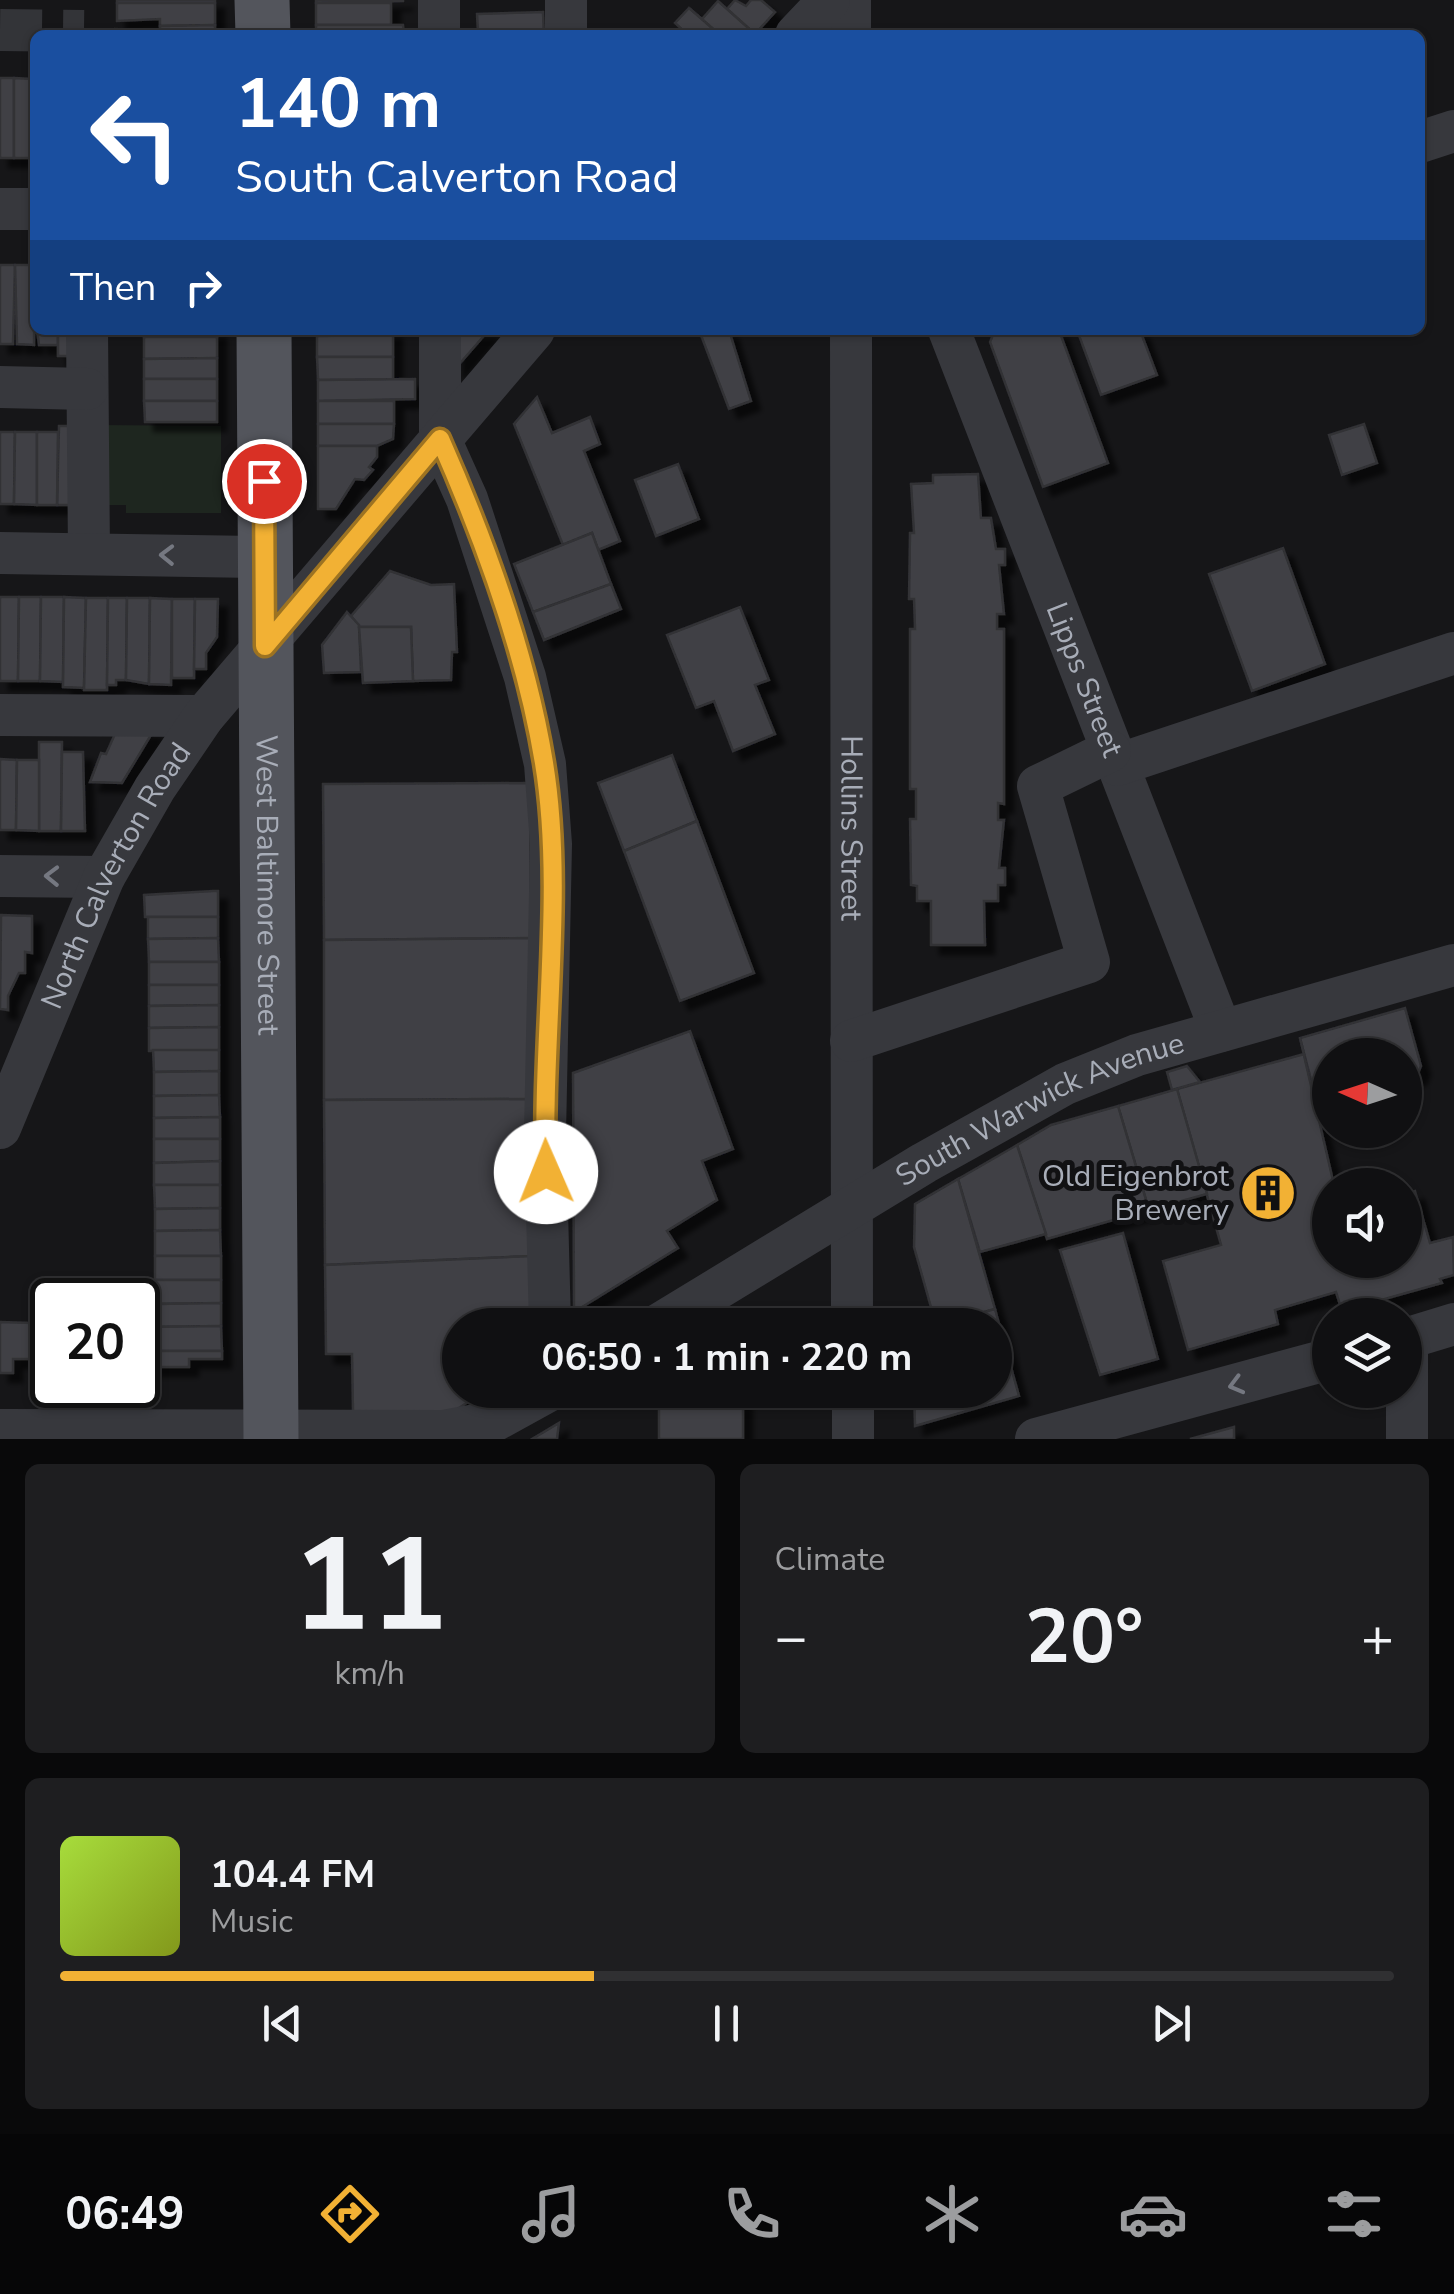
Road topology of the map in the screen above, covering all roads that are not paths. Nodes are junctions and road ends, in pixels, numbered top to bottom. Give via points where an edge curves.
1 (262, 0) edge
2 (439, 0) edge
3 (566, 0) edge
4 (829, 0) edge
5 (850, 0) edge
6 (262, 30) edge
7 (439, 30) edge
8 (566, 30) edge
9 (801, 30) edge
10 (850, 30) edge
11 (1454, 130) edge
12 (1425, 140) edge
13 (0, 209) edge
14 (30, 210) edge
15 (87, 335) edge
16 (264, 335) edge
17 (440, 335) edge
18 (530, 335) edge
19 (851, 335) edge
20 (951, 335) edge
21 (0, 387) edge
22 (87, 389) junction
23 (440, 439) junction
24 (0, 553) edge
25 (89, 554) junction
26 (264, 556) junction
27 (265, 646) junction
28 (1454, 653) edge
29 (0, 715) edge
30 (204, 716) junction
31 (1113, 758) junction
32 (0, 876) edge
33 (104, 877) junction
34 (1454, 965) edge
35 (1222, 1031) junction
36 (18, 1036) edge
37 (851, 1041) junction
38 (0, 1128) edge
39 (851, 1209) junction
40 (549, 1308) edge
41 (686, 1308) edge
42 (852, 1308) edge
43 (1454, 1324) edge
44 (1422, 1333) edge
45 (1312, 1364) edge
46 (517, 1408) edge
47 (853, 1408) edge
48 (1407, 1408) edge
49 (0, 1430) edge
50 (271, 1435) edge
51 (853, 1439) edge
52 (1036, 1439) edge
53 (1408, 1439) edge

1 - 6 main road
2 - 7 street
3 - 8 street
4 - 9 street
5 - 10 street
11 - 12 street
13 - 14 street
15 - 22 street
16 - 26 main road, West Baltimore Street
17 - 23 street
18 - 23 street, North Calverton Road
19 - 37 street, Hollins Street
20 - 31 street, Lipps Street
21 - 22 street
22 - 25 street
23 - 27 street, North Calverton Road
23 - 40 street via 467,499 545,764 551,844 544,1134
24 - 25 street
26 -> 25 street
26 - 27 main road, West Baltimore Street
27 - 30 street, North Calverton Road
27 - 50 main road, West Baltimore Street
28 - 31 street
29 - 30 street
30 - 33 street, North Calverton Road
31 - 35 street, Lipps Street
31 - 37 street via 1038,786 1089,962
33 -> 32 street
33 - 36 street, North Calverton Road
34 - 35 street, South Warwick Avenue
35 - 39 street, South Warwick Avenue via 1065,1084
36 - 38 street, North Calverton Road
37 - 39 street, Hollins Street
39 - 41 street, South Warwick Avenue
39 - 42 street, Hollins Street
43 - 44 street
45 -> 52 street
46 - 50 street via 492,1422 444,1431
47 - 51 street
48 - 53 street
49 - 50 street

